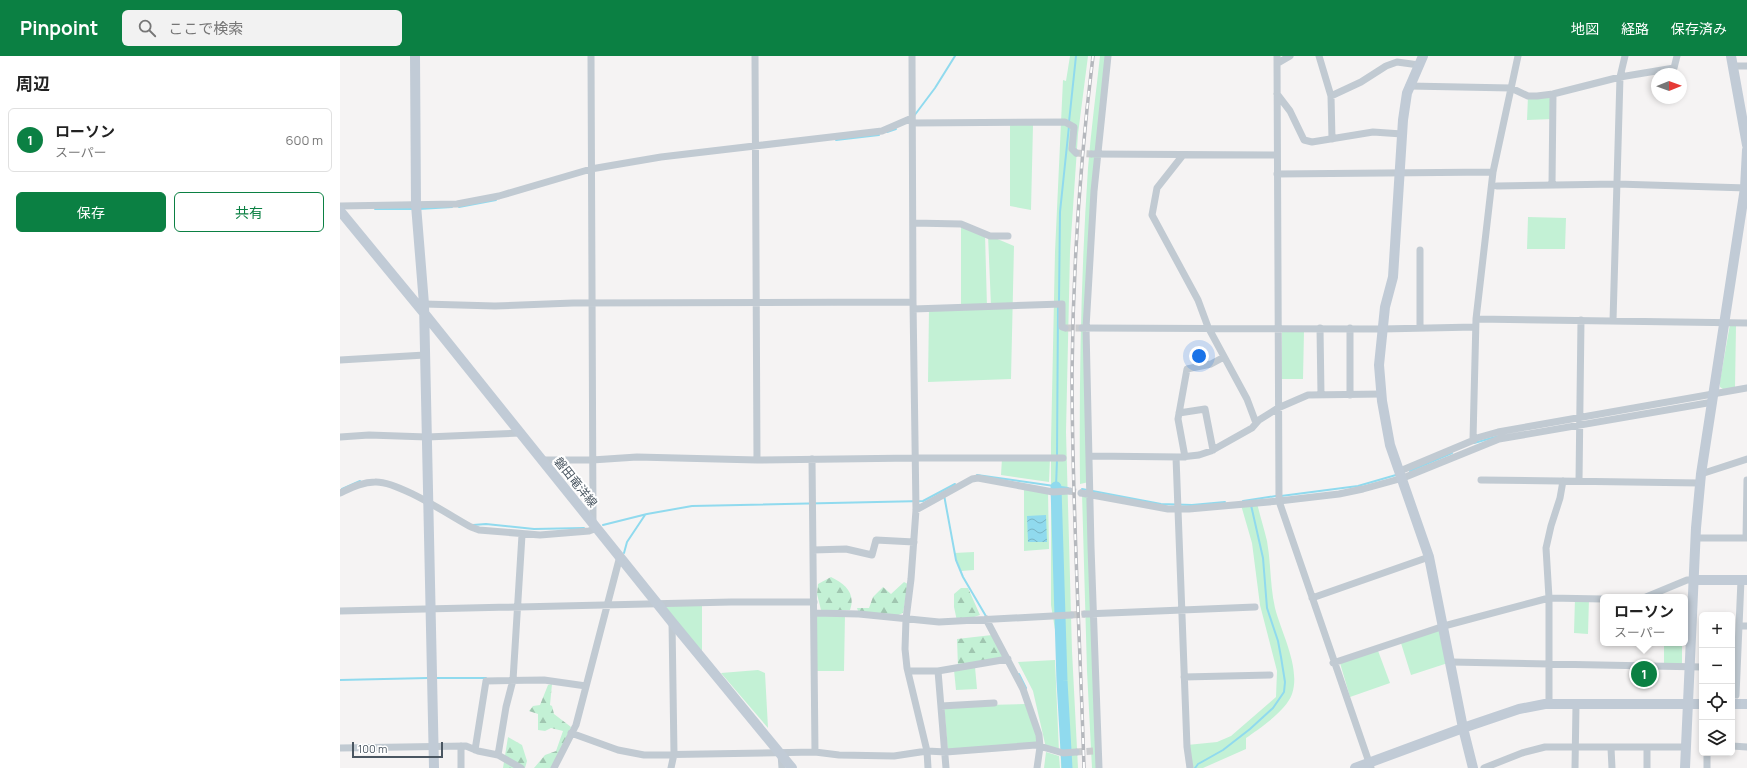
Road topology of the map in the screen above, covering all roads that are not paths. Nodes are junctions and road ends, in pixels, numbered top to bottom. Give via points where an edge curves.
1 (415, 56) edge
2 (591, 56) edge
3 (755, 56) edge
4 (912, 56) edge
5 (1108, 56) edge
6 (1290, 56) edge
7 (1319, 56) edge
8 (1518, 56) edge
9 (1625, 56) edge
10 (1677, 56) edge
11 (1278, 60) edge
12 (1421, 61) edge
13 (1732, 61) edge
14 (1747, 66) edge
15 (1620, 77) junction
16 (1410, 86) junction
17 (1511, 88) junction
18 (1277, 93) junction
19 (1553, 94) junction
20 (1331, 96) junction
21 (912, 120) junction
22 (1402, 134) junction
23 (1332, 139) junction
24 (1747, 145) edge
25 (756, 146) junction
26 (1747, 150) edge
27 (1076, 153) dead end
28 (1095, 154) junction
29 (1183, 155) junction
30 (1277, 155) junction
31 (591, 169) junction
32 (1493, 172) junction
33 (1400, 173) junction
34 (1277, 174) junction
35 (1552, 184) junction
36 (1617, 184) junction
37 (1497, 186) dead end
38 (1746, 188) edge
39 (416, 205) junction
40 (340, 206) edge
41 (340, 211) edge
42 (913, 223) junction
43 (1008, 236) dead end
44 (1420, 250) dead end
45 (758, 303) junction
46 (592, 304) junction
47 (913, 306) junction
48 (424, 308) junction
49 (1476, 319) junction
50 (1580, 320) junction
51 (1613, 320) junction
52 (1725, 322) junction
53 (1747, 323) edge
54 (1208, 327) junction
55 (1475, 327) junction
56 (1065, 328) dead end
57 (1084, 328) junction
58 (1278, 328) junction
59 (1320, 328) junction
60 (1350, 328) junction
61 (1420, 328) junction
62 (1382, 329) junction
63 (425, 355) junction
64 (1224, 357) junction
65 (340, 360) edge
66 (1747, 388) edge
67 (1321, 394) junction
68 (1350, 394) junction
69 (1382, 394) junction
70 (1713, 397) junction
71 (1278, 408) junction
72 (1179, 413) junction
73 (1580, 417) junction
74 (1256, 423) junction
75 (1579, 425) junction
76 (520, 433) junction
77 (340, 437) edge
78 (427, 437) junction
79 (1474, 439) junction
80 (1213, 450) junction
81 (1089, 456) junction
82 (1176, 457) junction
83 (1184, 457) junction
84 (915, 458) junction
85 (1063, 458) dead end
86 (812, 459) junction
87 (1747, 459) edge
88 (541, 460) junction
89 (592, 460) junction
90 (757, 460) junction
91 (1401, 475) junction
92 (1701, 479) junction
93 (1481, 480) dead end
94 (1747, 480) edge
95 (1563, 481) junction
96 (1579, 481) junction
97 (1070, 491) tunnel mouth
98 (340, 493) edge
99 (1081, 493) tunnel mouth
100 (1089, 494) junction
101 (1279, 501) junction
102 (429, 504) junction
103 (1178, 509) junction
104 (916, 510) junction
105 (595, 525) junction
106 (522, 535) junction
107 (1695, 538) junction
108 (1747, 538) edge
109 (914, 542) junction
110 (813, 550) junction
111 (620, 556) junction
112 (1429, 557) junction
113 (1694, 580) junction
114 (1744, 580) edge
115 (1653, 594) edge
116 (1312, 598) junction
117 (1549, 598) junction
118 (1600, 599) edge
119 (814, 602) junction
120 (659, 604) junction
121 (607, 606) junction
122 (1255, 607) dead end
123 (517, 608) junction
124 (431, 609) junction
125 (1181, 610) junction
126 (340, 611) edge
127 (814, 613) junction
128 (1089, 614) junction
129 (1071, 615) tunnel mouth
130 (906, 619) junction
131 (986, 619) junction
132 (672, 622) junction
133 (1444, 626) junction
134 (1739, 626) junction
135 (1747, 626) edge
136 (1008, 659) junction
137 (1735, 659) edge
138 (1450, 662) junction
139 (1334, 663) junction
140 (1549, 665) junction
141 (1690, 667) junction
142 (1699, 667) edge
143 (908, 671) junction
144 (938, 671) junction
145 (1270, 675) dead end
146 (1184, 678) junction
147 (513, 680) junction
148 (586, 686) junction
149 (1735, 699) edge
150 (994, 703) dead end
151 (1549, 704) junction
152 (1687, 704) junction
153 (1699, 704) edge
154 (1747, 704) edge
155 (1576, 705) junction
156 (941, 706) junction
157 (1463, 728) junction
158 (571, 733) junction
159 (434, 746) junction
160 (461, 746) junction
161 (1040, 746) junction
162 (1735, 746) edge
163 (1747, 746) edge
164 (340, 748) edge
165 (1575, 748) junction
166 (1611, 748) junction
167 (1648, 748) junction
168 (1686, 748) junction
169 (475, 750) junction
170 (927, 751) junction
171 (815, 752) junction
172 (946, 752) junction
173 (1076, 752) tunnel mouth
174 (674, 754) junction
175 (781, 754) junction
176 (498, 755) junction
177 (1707, 756) edge
178 (1370, 765) edge
179 (1496, 766) edge
180 (434, 768) edge
181 (461, 768) edge
182 (521, 768) edge
183 (554, 768) edge
184 (671, 768) edge
185 (782, 768) edge
186 (792, 768) edge
187 (928, 768) edge
188 (946, 768) edge
189 (1037, 768) edge
190 (1099, 768) edge
191 (1190, 768) edge
192 (1355, 768) edge
193 (1473, 768) edge
194 (1484, 768) edge
195 (1574, 768) edge
196 (1612, 768) edge
197 (1647, 768) edge
198 (1685, 768) edge
199 (1707, 768) edge

1 - 39 street
2 - 31 street
3 - 25 street
4 - 21 street
5 - 28 street
6 - 11 street
7 - 20 street
8 - 17 street
9 - 15 street
10 - 15 street via 1674,68
11 - 18 street
12 - 16 street
12 - 20 street via 1397,62 1386,66 1361,82
13 - 14 street
13 - 24 street
15 - 19 street
15 - 36 street
16 - 17 street
16 - 22 street
17 - 19 street via 1528,96
17 - 32 street
18 - 23 street via 1290,111 1304,140 1312,142
18 - 30 street
19 - 35 street
20 - 23 street
21 - 25 street via 882,131
21 - 27 street via 1065,122 1074,127 1072,149
21 - 42 street
22 - 23 street via 1373,132
22 - 33 street
25 - 31 street via 661,157
25 - 45 street
26 - 38 street
28 - 29 street
28 - 57 street
29 - 30 street
29 - 54 street via 1157,188 1152,215 1198,300
30 - 34 street
31 - 39 street via 476,201 442,206
31 - 46 street
32 - 33 street
32 - 49 street
33 - 34 street
33 - 62 street via 1393,277
34 - 58 street
35 - 36 street
35 - 37 street
36 - 38 street
36 - 51 street
38 - 52 street
39 - 40 street
39 - 48 street
41 - 48 street, 磐田竜洋線
42 - 43 street via 961,224 990,236
42 - 47 street
44 - 61 street
45 - 46 street
45 - 47 street
45 - 90 street
46 - 48 street
46 - 89 street
47 - 56 street via 1062,304 1062,327
47 - 84 street
48 - 63 street
48 - 76 street, 磐田竜洋線
49 - 50 street
49 - 55 street
50 - 51 street
50 - 73 street
51 - 52 street
52 - 53 street
52 - 70 street
54 - 57 street
54 - 58 street
54 - 64 street
55 - 61 street
55 - 79 street
57 - 81 street
58 - 59 street
58 - 71 street
59 - 60 street
59 - 67 street
60 - 62 street
60 - 68 street
61 - 62 street
62 - 69 street via 1379,365
63 - 65 street
63 - 78 street
64 - 72 street via 1211,364 1187,369
64 - 74 street
66 - 70 street
67 - 68 street
67 - 71 street via 1308,395
68 - 69 street
69 - 91 street via 1390,445
70 - 73 street
70 - 75 street
70 - 92 street
71 - 74 street
71 - 101 street
72 - 80 street via 1206,409
72 - 83 street
73 - 75 street
73 - 79 street
74 - 80 street via 1252,428
75 - 91 street via 1499,439
75 - 96 street
76 - 78 street
76 - 88 street, 磐田竜洋線
77 - 78 street
78 - 102 street
79 - 91 street
80 - 83 street
81 - 82 street
81 - 100 street
82 - 83 street
82 - 103 street
84 - 85 street
84 - 86 street
84 - 104 street
86 - 90 street
86 - 110 street
87 - 92 street
88 - 89 street
88 - 105 street, 磐田竜洋線
89 - 90 street via 636,457
89 - 105 street
91 - 101 street via 1339,494
91 - 112 street
92 - 96 street
92 - 107 street
93 - 95 street
94 - 108 street
95 - 96 street
95 - 117 street via 1546,548
97 - 104 street via 1053,492 978,478
98 - 102 street via 363,483 386,482
99 - 100 street
100 - 103 street
100 - 128 street
101 - 103 street
101 - 116 street
102 - 106 street via 479,530
102 - 124 street
103 - 125 street
104 - 109 street
105 - 106 street via 589,531
105 - 111 street, 磐田竜洋線
106 - 123 street
107 - 108 street
107 - 113 street
109 - 110 street via 876,540 872,555 846,549
109 - 130 street
110 - 119 street
111 - 120 street, 磐田竜洋線
111 - 121 street
112 - 116 street
112 - 133 street
113 - 114 street
113 - 115 street via 1687,580
113 - 141 street
114 - 134 street
116 - 139 street
117 - 118 street
117 - 133 street
117 - 140 street
119 - 120 street
119 - 127 street
120 - 121 street
120 - 132 street, 磐田竜洋線
121 - 123 street
121 - 148 street
122 - 125 street
123 - 124 street
123 - 147 street
124 - 126 street
124 - 159 street
125 - 128 street
125 - 146 street
127 - 130 street
127 - 171 street
128 - 190 street via 1095,751
129 - 131 street
130 - 131 street via 939,622
130 - 143 street via 905,649
131 - 136 street
132 - 174 street
132 - 175 street, 磐田竜洋線
133 - 138 street
133 - 139 street
134 - 135 street
134 - 137 street
136 - 144 street
136 - 161 street via 1023,689 1039,735
138 - 140 street
138 - 157 street
139 - 178 street
140 - 141 street
140 - 151 street
141 - 142 street
141 - 152 street
143 - 144 street
143 - 170 street
144 - 156 street
145 - 146 street
146 - 191 street
147 - 148 street via 544,680
147 - 169 street via 486,681
147 - 176 street
148 - 158 street via 576,725
149 - 154 street
150 - 156 street
151 - 155 street
151 - 157 street via 1519,709
152 - 153 street
152 - 155 street
152 - 168 street
155 - 165 street
156 - 172 street
157 - 178 street
157 - 193 street
158 - 174 street via 644,755
158 - 183 street
159 - 160 street
159 - 164 street
159 - 180 street
160 - 169 street
160 - 181 street
161 - 172 street
161 - 173 street via 1062,753
161 - 189 street
162 - 163 street
165 - 166 street
165 - 179 street via 1546,747 1522,753
165 - 195 street
166 - 167 street
166 - 196 street
167 - 168 street
167 - 197 street
168 - 198 street
169 - 176 street
170 - 171 street via 894,756
170 - 172 street
170 - 187 street
171 - 175 street
172 - 188 street
174 - 175 street
174 - 184 street
175 - 185 street
175 - 186 street, 磐田竜洋線
176 - 182 street
177 - 199 street
178 - 192 street
179 - 194 street

